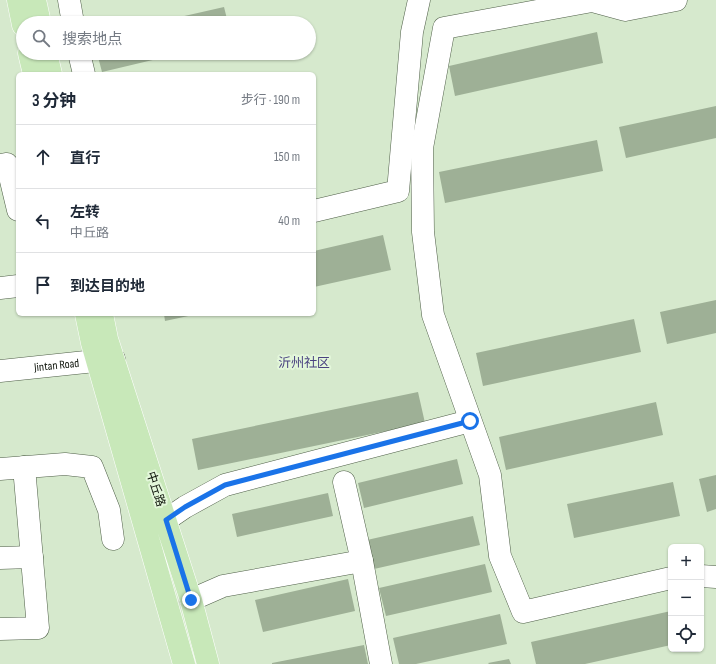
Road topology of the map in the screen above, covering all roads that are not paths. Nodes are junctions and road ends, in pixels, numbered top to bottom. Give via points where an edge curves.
1 (18, 0) edge
2 (35, 0) edge
3 (68, 0) edge
4 (419, 0) edge
5 (676, 0) edge
6 (21, 16) edge
7 (38, 16) edge
8 (71, 16) edge
9 (31, 60) edge
10 (48, 60) edge
11 (81, 60) edge
12 (34, 72) edge
13 (51, 72) edge
14 (84, 72) edge
15 (0, 165) edge
16 (12, 205) edge
17 (316, 211) edge
18 (16, 286) edge
19 (0, 288) edge
20 (87, 316) edge
21 (102, 316) edge
22 (106, 360) junction
23 (0, 371) edge
24 (470, 421) junction
25 (24, 467) junction
26 (0, 469) edge
27 (344, 482) dead end
28 (166, 520) junction
29 (113, 539) dead end
30 (32, 557) junction
31 (0, 558) edge
32 (362, 561) junction
33 (704, 576) edge
34 (716, 577) edge
35 (668, 579) edge
36 (191, 600) junction
37 (0, 629) edge
38 (184, 664) edge
39 (208, 664) edge
40 (381, 664) edge

1 - 6 main road
2 - 7 main road
3 - 8 street
4 - 17 street via 412,32 398,191
5 - 24 street via 625,10 592,1 444,28 422,148 423,232 433,315
9 - 12 main road
10 - 13 main road
11 - 14 street
15 - 16 street via 7,164
18 - 19 street
20 - 22 main road, 中丘路
21 - 22 main road, 中丘路
22 - 23 street, Jintan Road
22 - 28 main road, 中丘路
22 - 38 main road, 中丘路
24 - 28 street via 225,485
24 - 35 street via 490,475 500,556 523,612
25 - 26 street
25 - 29 street via 65,464 92,467 109,510
25 - 30 street
27 - 32 street
28 - 36 main road, 中丘路
30 - 31 street
30 - 37 street via 38,628
32 - 36 street via 223,586
32 - 40 street
33 - 34 street
36 - 39 main road, 中丘路

